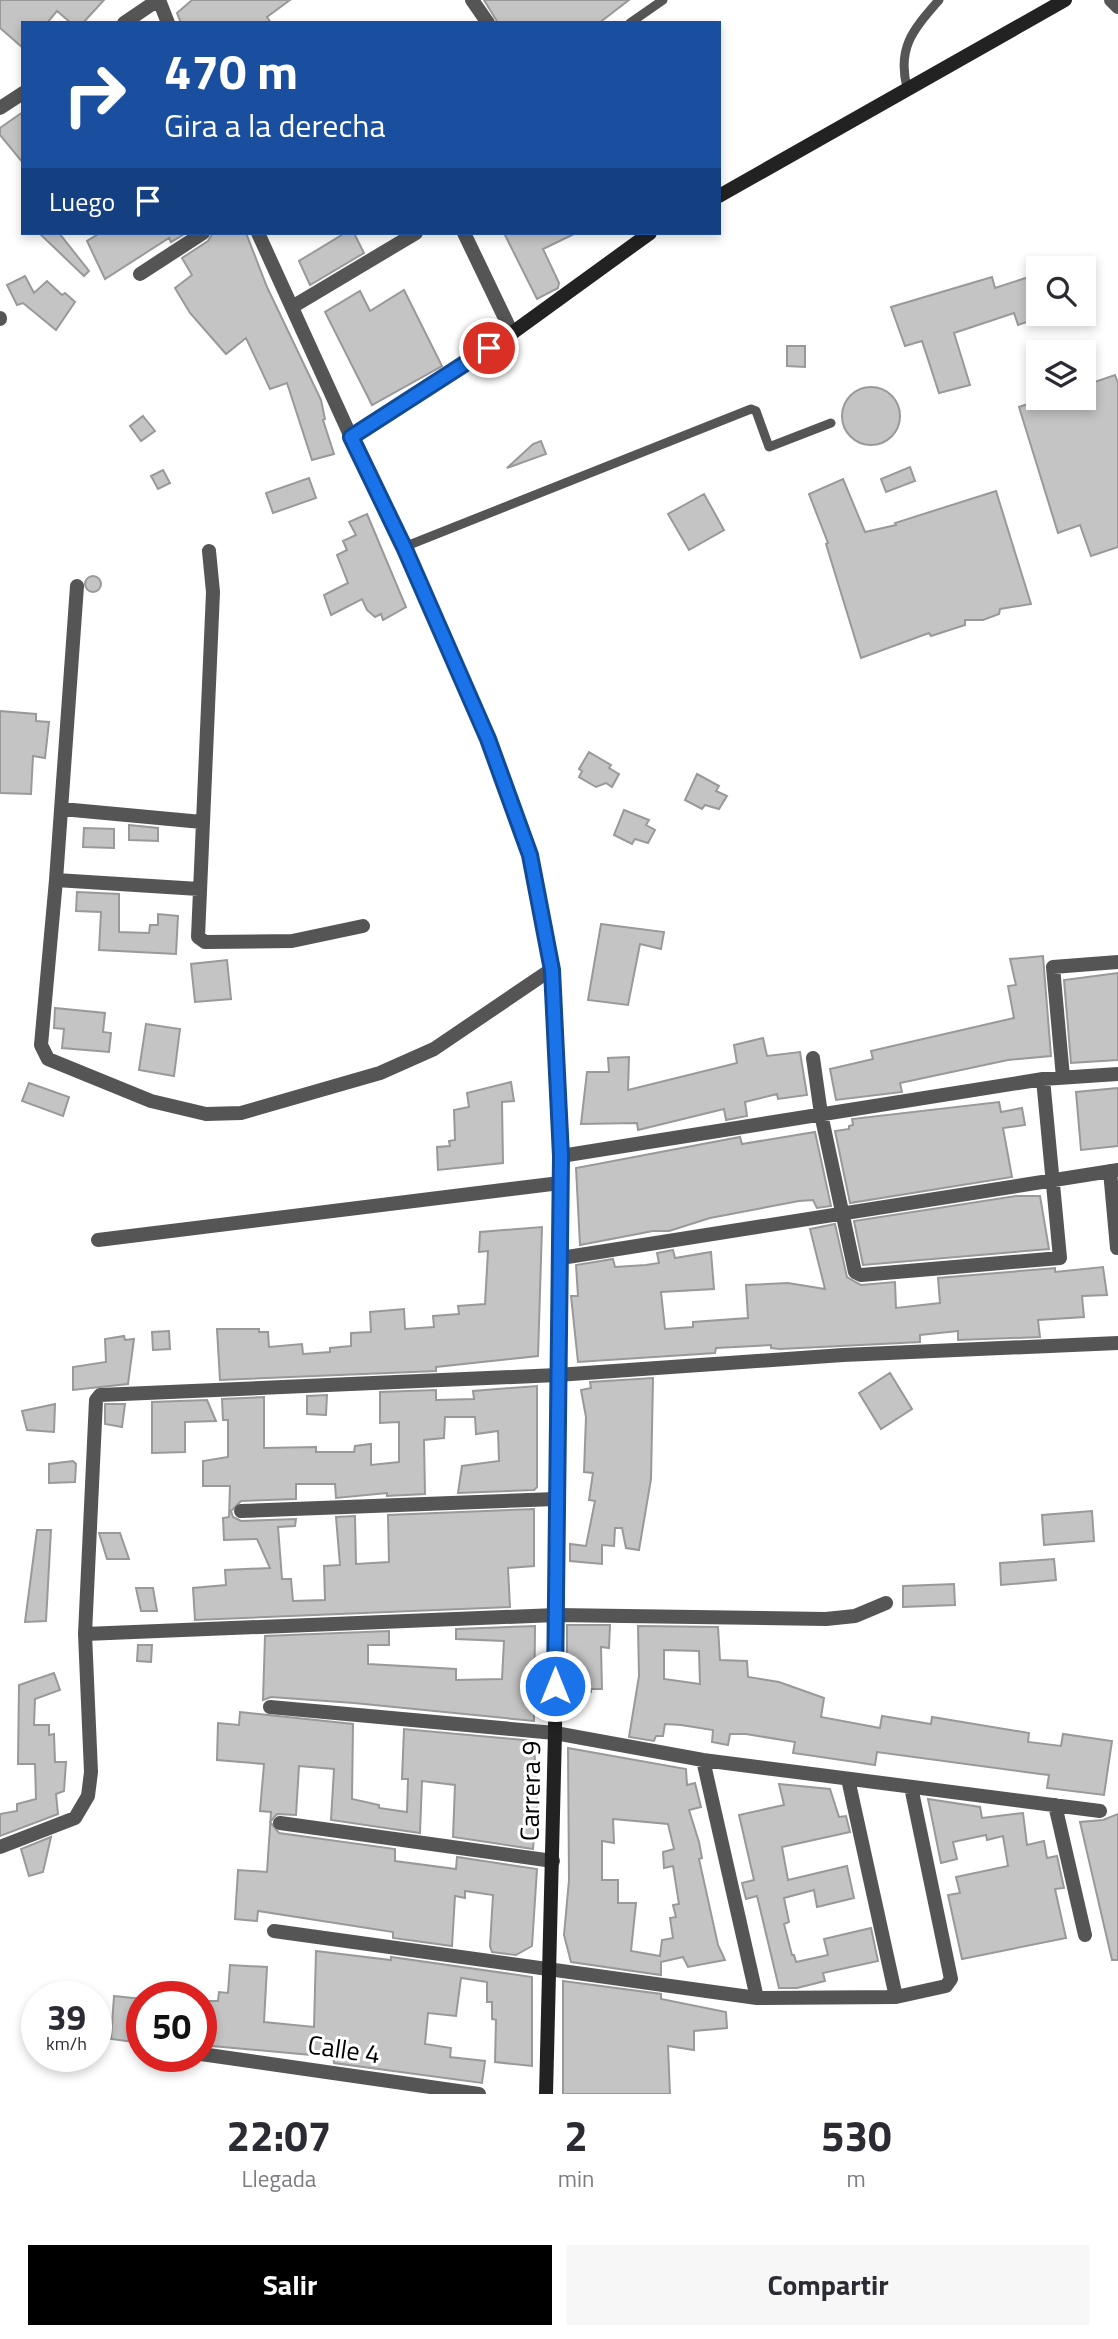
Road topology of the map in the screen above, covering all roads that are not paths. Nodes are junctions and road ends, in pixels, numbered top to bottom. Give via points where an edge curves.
1 (158, 0) edge
2 (472, 0) edge
3 (663, 0) edge
4 (939, 0) edge
5 (1065, 0) edge
6 (1111, 0) edge
7 (1118, 6) edge
8 (127, 21) edge
9 (167, 21) edge
10 (487, 21) edge
11 (634, 21) edge
12 (907, 88) junction
13 (21, 94) edge
14 (0, 108) edge
15 (721, 195) edge
16 (201, 235) edge
17 (259, 235) edge
18 (413, 235) edge
19 (465, 235) edge
20 (640, 235) edge
21 (139, 274) dead end
22 (292, 307) junction
23 (512, 333) junction
24 (831, 423) dead end
25 (351, 437) junction
26 (404, 547) junction
27 (209, 551) dead end
28 (77, 586) dead end
29 (62, 809) junction
30 (202, 822) junction
31 (57, 880) junction
32 (199, 889) junction
33 (363, 926) dead end
34 (1118, 962) edge
35 (552, 970) junction
36 (813, 1058) dead end
37 (1118, 1074) edge
38 (1063, 1077) junction
39 (1043, 1079) junction
40 (821, 1114) junction
41 (561, 1156) junction
42 (1114, 1171) edge
43 (1054, 1179) junction
44 (560, 1183) junction
45 (841, 1213) junction
46 (99, 1240) dead end
47 (1117, 1248) edge
48 (561, 1258) junction
49 (1118, 1343) edge
50 (557, 1375) junction
51 (556, 1499) junction
52 (241, 1511) dead end
53 (886, 1603) dead end
54 (556, 1615) junction
55 (85, 1634) junction
56 (270, 1707) dead end
57 (555, 1733) junction
58 (704, 1760) junction
59 (848, 1779) junction
60 (911, 1787) junction
61 (1055, 1805) junction
62 (1100, 1811) dead end
63 (279, 1823) dead end
64 (0, 1847) edge
65 (553, 1861) junction
66 (274, 1931) dead end
67 (1085, 1935) dead end
68 (549, 1968) junction
69 (896, 1997) junction
70 (757, 1998) junction
71 (217, 2056) edge
72 (479, 2094) edge
73 (546, 2094) edge

1 - 8 street
1 - 9 street
2 - 10 street
3 - 11 lane
4 - 12 lane via 912,32 901,63
5 - 12 main road
6 - 7 street
12 - 15 main road
13 - 14 street
16 - 21 street
17 - 22 street
18 - 22 street
19 - 23 street
20 - 23 main road
22 - 25 street
23 - 25 main road
24 - 26 lane via 769,447 756,411 751,409
25 - 26 main road, Carrera 9
26 - 35 main road, Carrera 9 via 488,739 530,855
27 - 30 street via 213,592
28 - 29 street
29 - 30 street
29 - 31 street
30 - 32 street
31 - 32 street
31 - 35 street via 43,1053 150,1101 206,1114 241,1113 380,1073 434,1049
32 - 33 street via 197,930 205,942 292,941
34 - 38 street via 1053,967
35 - 41 main road, Carrera 9
36 - 40 street
37 - 38 street
38 - 39 street
39 - 40 street
39 - 43 street
40 - 41 street
40 - 45 street
41 - 44 main road, Carrera 9
42 - 43 street
42 - 47 street
43 - 45 street
43 - 45 street via 1062,1253 1055,1260 856,1275
44 - 46 street
44 - 48 main road, Carrera 9
45 - 48 street
48 - 50 main road, Carrera 9
49 - 50 street via 843,1355
50 - 51 main road, Carrera 9
50 - 55 street via 100,1395 96,1400
51 - 52 street
51 - 54 main road, Carrera 9
53 - 54 street via 855,1616 826,1619
54 - 55 street
54 - 57 main road, Carrera 9
55 - 64 street via 91,1772 83,1810 75,1818
56 - 57 street
57 - 58 street
57 - 65 main road, Carrera 9
58 - 59 street
58 - 70 street
59 - 60 street
59 - 69 street
60 - 61 street
60 - 69 street via 951,1979 946,1986
61 - 62 street
61 - 67 street
63 - 65 street
65 - 68 main road, Carrera 9
66 - 68 street
68 - 70 street
68 - 73 main road, Carrera 9
69 - 70 street
71 - 72 street, Calle 4

